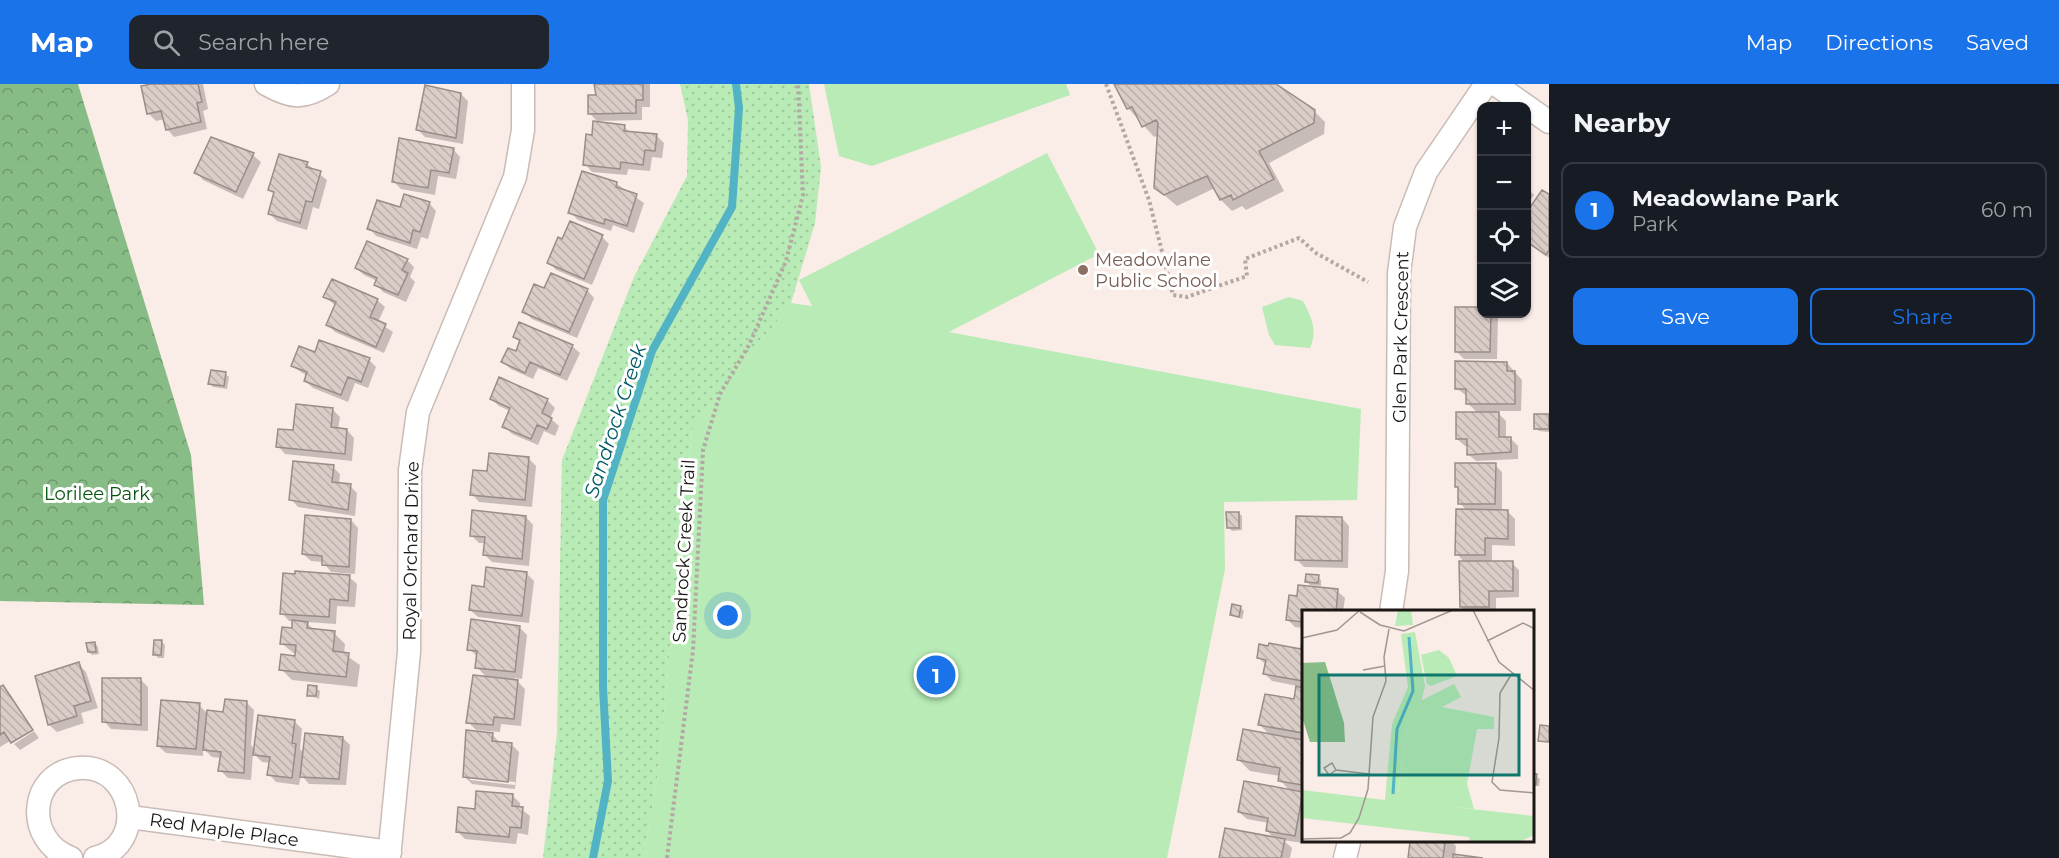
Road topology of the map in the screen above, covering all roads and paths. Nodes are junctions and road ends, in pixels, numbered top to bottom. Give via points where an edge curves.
1 (266, 84) edge
2 (328, 84) edge
3 (523, 84) edge
4 (798, 84) edge
5 (1106, 84) edge
6 (1486, 84) edge
7 (1495, 84) edge
8 (1549, 122) edge
9 (1368, 282) dead end
10 (1391, 610) edge
11 (130, 817) junction
12 (1349, 843) edge
13 (390, 855) edge
14 (71, 858) edge
15 (95, 858) edge
16 (667, 858) edge
17 (1345, 858) edge

1 - 2 street via 285,94 301,96
3 - 13 street, Royal Orchard Drive via 523,130 514,177 418,412 410,470 409,652
4 - 16 path, Sandrock Creek Trail via 803,195 786,261 749,345 720,394 703,450 693,650
5 - 9 path via 1149,200 1173,295 1187,297 1247,276 1245,259 1299,238 1316,253
6 - 10 street, Glen Park Crescent via 1426,172 1405,227 1399,273 1397,571
7 - 8 street
11 - 13 street, Red Maple Place
11 - 14 street, Red Maple Place via 128,801 114,778 99,770 79,768 63,772 41,795 37,820 49,845
11 - 15 street, Red Maple Place via 126,834 116,846
12 - 17 street

